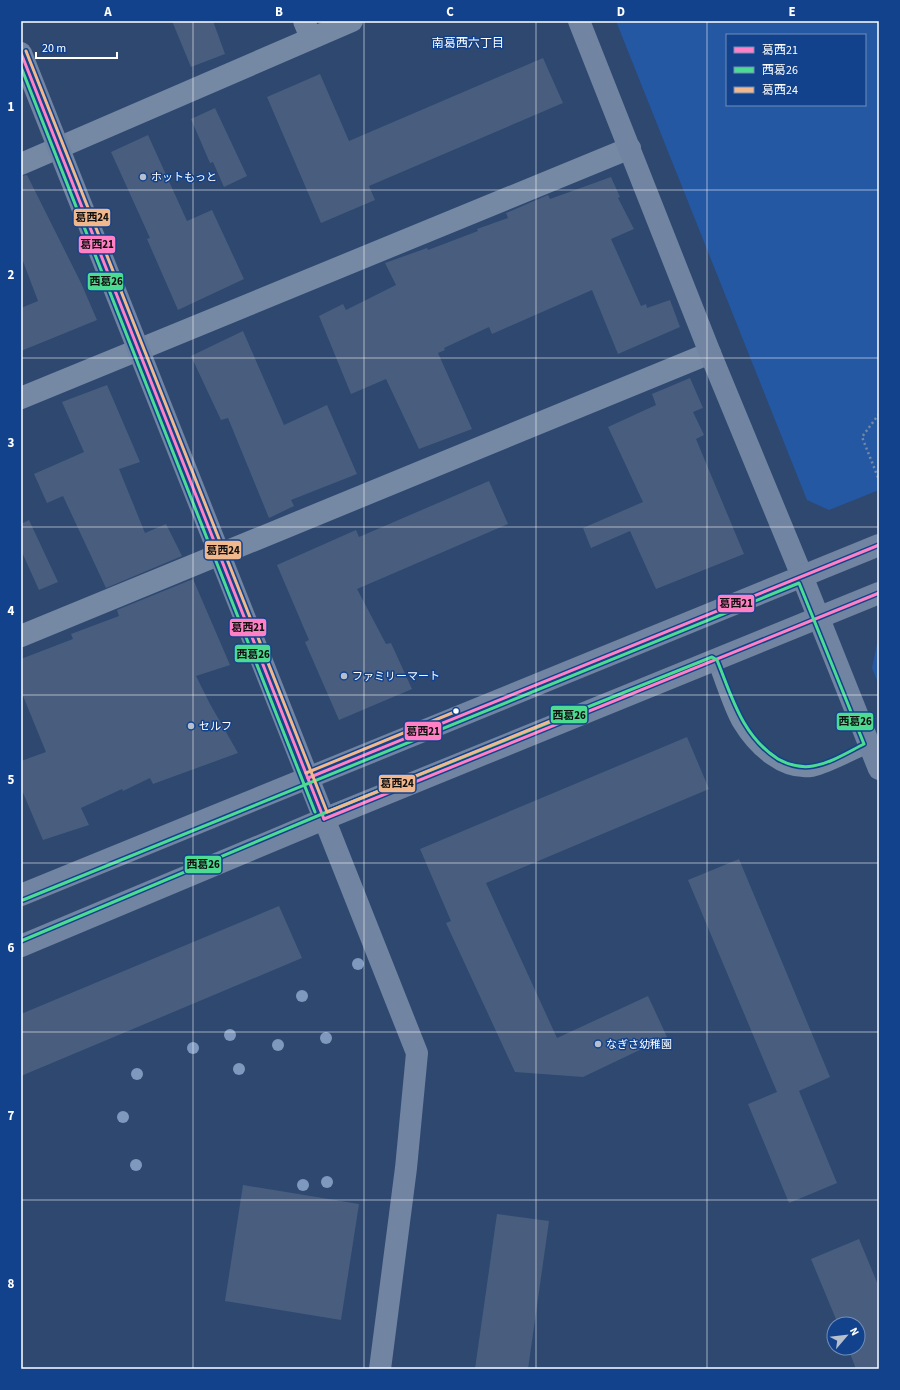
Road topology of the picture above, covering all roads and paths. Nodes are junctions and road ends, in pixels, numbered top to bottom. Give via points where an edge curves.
1 (352, 21) edge
2 (579, 21) edge
3 (307, 30) edge
4 (21, 53) edge
5 (59, 148) junction
6 (630, 148) junction
7 (21, 164) edge
8 (138, 350) junction
9 (710, 353) junction
10 (21, 398) edge
11 (879, 414) edge
12 (879, 480) edge
13 (879, 545) edge
14 (220, 554) junction
15 (802, 576) junction
16 (879, 593) edge
17 (819, 618) junction
18 (21, 636) edge
19 (713, 662) junction
20 (870, 747) junction
21 (879, 769) edge
22 (308, 778) junction
23 (324, 819) junction
24 (21, 895) edge
25 (21, 946) edge
26 (380, 1369) edge

1 - 3 street
2 - 6 street
3 - 5 street
4 - 5 street
5 - 7 street
5 - 8 street
6 - 8 street
6 - 9 street
8 - 10 street
8 - 14 street
9 - 14 street
9 - 15 street
11 - 12 path via 862,438
13 - 15 street
14 - 18 street
14 - 22 street
15 - 17 street
15 - 22 street
16 - 17 street
17 - 19 street
17 - 20 street
19 - 20 lane via 738,724 760,752 776,764 794,771 814,771
19 - 23 street
20 - 21 street
22 - 23 street
22 - 24 street
23 - 25 street
23 - 26 street via 417,1053 406,1168

